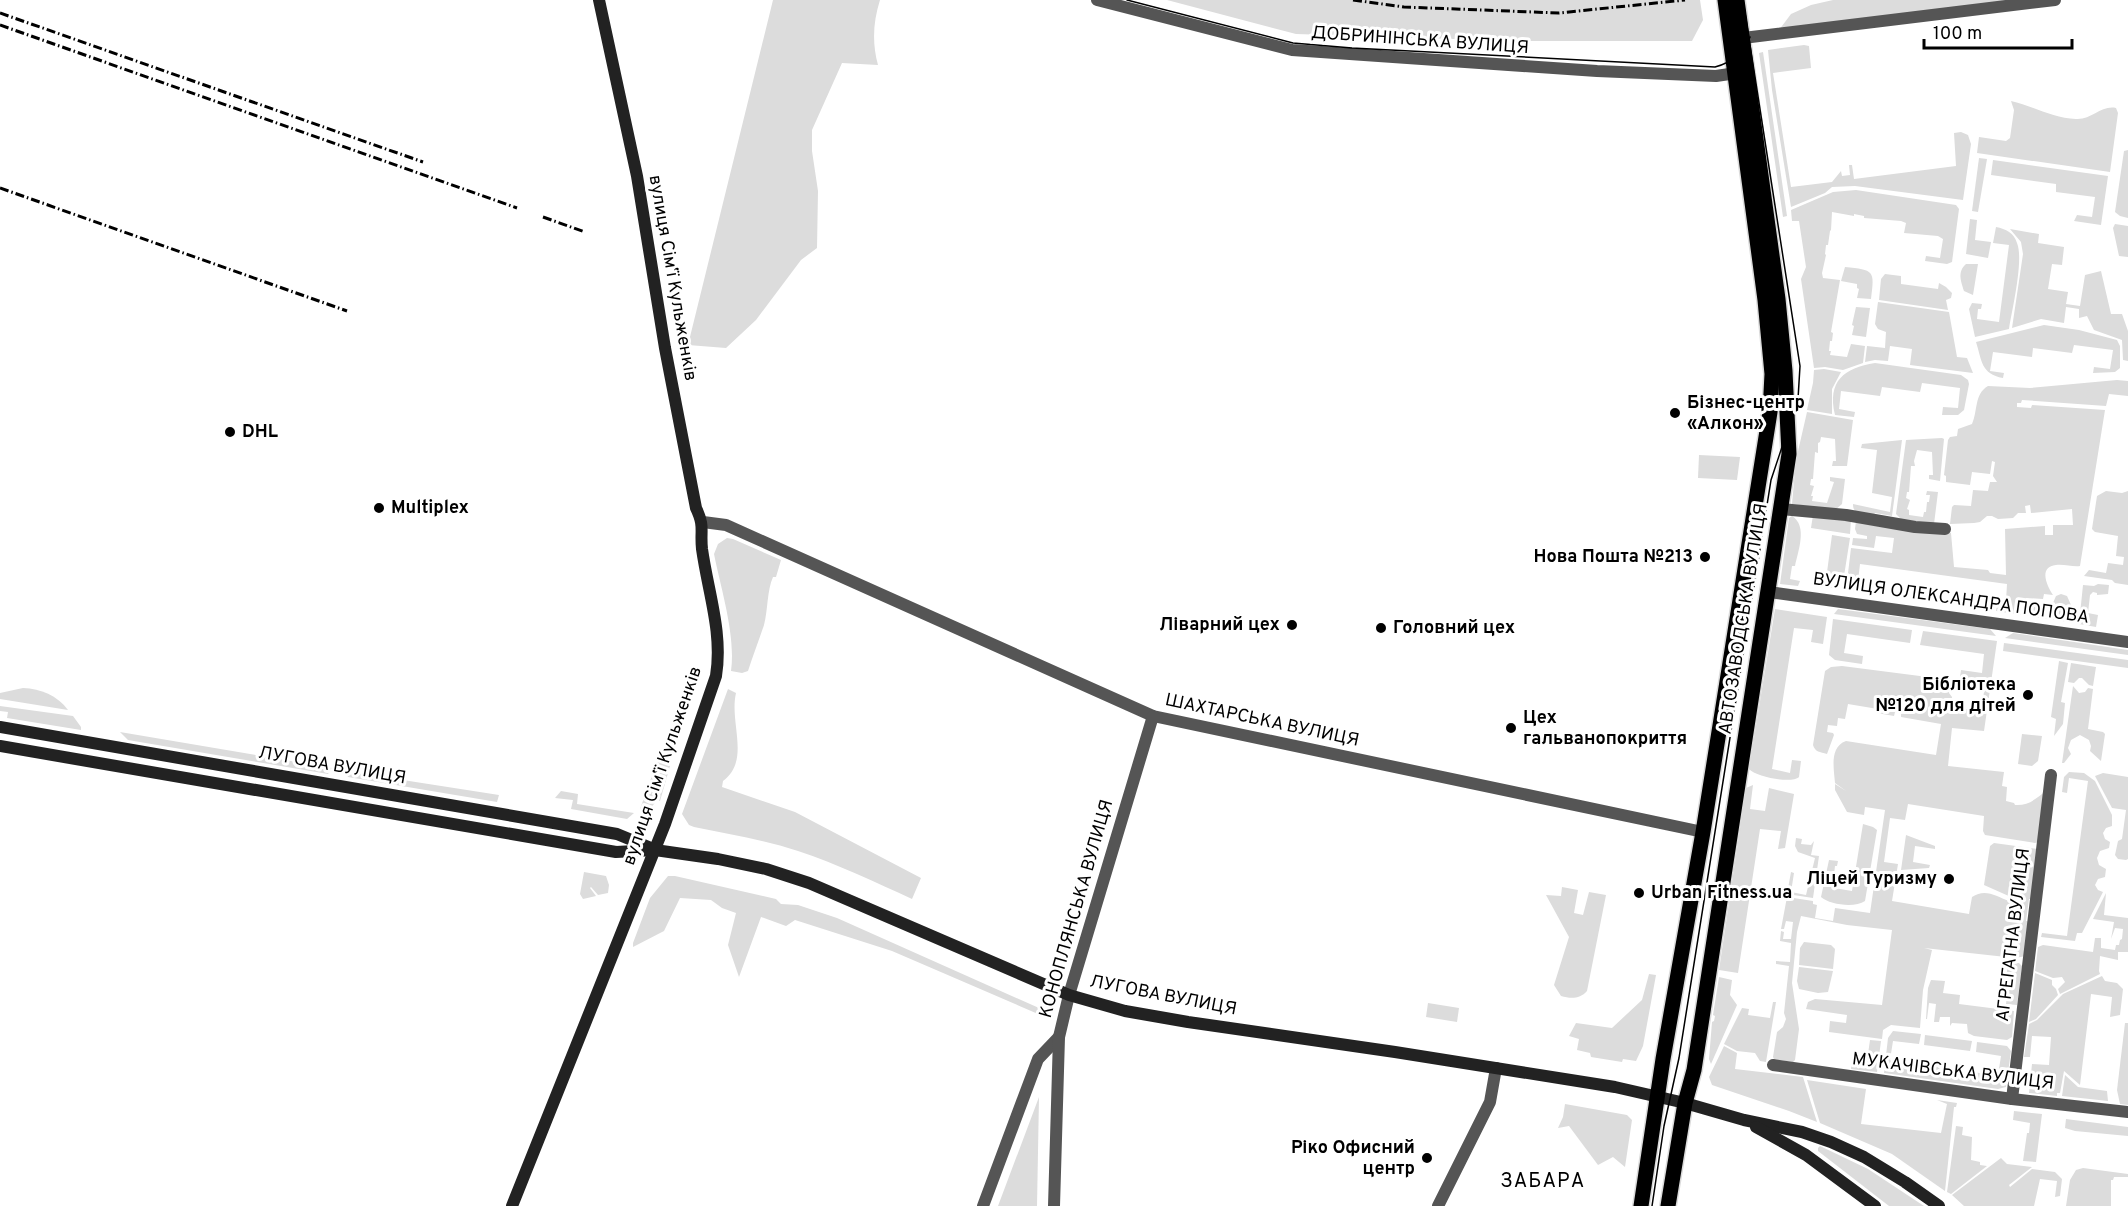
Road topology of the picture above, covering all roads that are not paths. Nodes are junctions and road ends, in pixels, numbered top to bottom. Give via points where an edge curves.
1 (599, 0) edge
2 (1097, 0) edge
3 (1725, 0) edge
4 (1737, 0) edge
5 (2055, 0) edge
6 (1739, 37) junction
7 (1741, 72) junction
8 (1781, 509) junction
9 (703, 522) junction
10 (1945, 529) dead end
11 (1769, 592) junction
12 (2128, 642) edge
13 (1153, 716) junction
14 (0, 728) edge
15 (0, 746) edge
16 (2051, 775) dead end
17 (1703, 832) junction
18 (655, 850) junction
19 (1069, 995) junction
20 (1059, 1037) junction
21 (1773, 1065) dead end
22 (1496, 1068) junction
23 (1658, 1096) junction
24 (2012, 1099) junction
25 (1685, 1103) junction
26 (2128, 1112) edge
27 (1743, 1120) junction
28 (512, 1206) edge
29 (983, 1206) edge
30 (1054, 1206) edge
31 (1438, 1206) edge
32 (1641, 1206) edge
33 (1668, 1206) edge
34 (1875, 1206) edge
35 (1939, 1206) edge

1 - 9 main road, вулиця Сімʼї Кульженків via 637,176 696,508
2 - 7 street, ДОБРИНІНСЬКА ВУЛИЦЯ via 1292,50 1633,72 1716,76
3 - 6 main road
4 - 6 main road
5 - 6 street
6 - 7 main road, АВТОЗАВОДСЬКА ВУЛИЦЯ
7 - 8 main road, АВТОЗАВОДСЬКА ВУЛИЦЯ via 1785,371 1790,443
7 - 17 main road, АВТОЗАВОДСЬКА ВУЛИЦЯ via 1772,374 1771,402
8 - 10 street
8 - 11 main road, АВТОЗАВОДСЬКА ВУЛИЦЯ
9 - 13 street, ШАХТАРСЬКА ВУЛИЦЯ via 736,529
9 - 18 main road, вулиця Сімʼї Кульженків via 702,546 719,657 716,676
11 - 12 street, ВУЛИЦЯ ОЛЕКСАНДРА ПОПОВА
11 - 25 main road, АВТОЗАВОДСЬКА ВУЛИЦЯ via 1694,1070
13 - 17 street, ШАХТАРСЬКА ВУЛИЦЯ
13 - 19 street, КОНОПЛЯНСЬКА ВУЛИЦЯ
14 - 18 main road, ЛУГОВА ВУЛИЦЯ via 617,834
15 - 18 main road, ЛУГОВА ВУЛИЦЯ via 616,852
16 - 24 street, АГРЕГАТНА ВУЛИЦЯ
17 - 23 main road, АВТОЗАВОДСЬКА ВУЛИЦЯ
18 - 19 main road, ЛУГОВА ВУЛИЦЯ via 718,859 809,883
18 - 28 main road, вулиця Сімʼї Кульженків
19 - 20 street, КОНОПЛЯНСЬКА ВУЛИЦЯ
19 - 22 main road, ЛУГОВА ВУЛИЦЯ via 1125,1011 1188,1022
20 - 29 street, КОНОПЛЯНСЬКА ВУЛИЦЯ via 1038,1059
20 - 30 street
21 - 24 street, МУКАЧІВСЬКА ВУЛИЦЯ
22 - 23 main road, ЛУГОВА ВУЛИЦЯ
22 - 31 street via 1490,1102
23 - 25 main road, ЛУГОВА ВУЛИЦЯ
23 - 32 main road, АВТОЗАВОДСЬКА ВУЛИЦЯ
24 - 26 street, МУКАЧІВСЬКА ВУЛИЦЯ
25 - 27 main road, ЛУГОВА ВУЛИЦЯ
25 - 33 main road, АВТОЗАВОДСЬКА ВУЛИЦЯ
27 - 34 main road via 1806,1155
27 - 35 main road via 1831,1142 1888,1172

